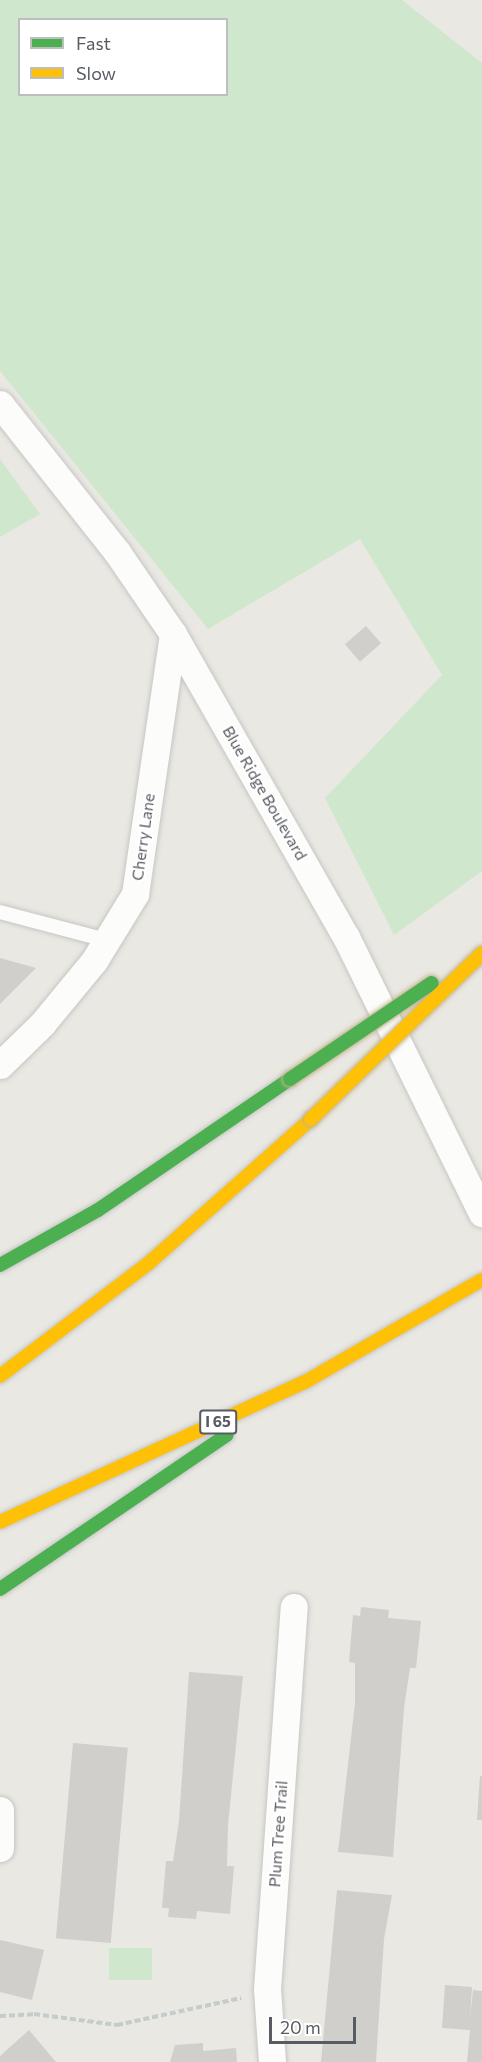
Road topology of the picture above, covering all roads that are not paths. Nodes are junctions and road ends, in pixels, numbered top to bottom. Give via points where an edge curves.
1 (0, 404) edge
2 (173, 634) junction
3 (0, 912) edge
4 (106, 940) junction
5 (482, 953) edge
6 (0, 1065) edge
7 (482, 1213) edge
8 (0, 1265) edge
9 (482, 1280) edge
10 (0, 1376) edge
11 (305, 1382) junction
12 (0, 1522) edge
13 (0, 1588) edge
14 (294, 1607) dead end
15 (0, 1810) edge
16 (0, 1848) edge
17 (272, 2062) edge

1 - 2 street, Blue Ridge Boulevard via 117,552
2 - 4 street, Cherry Lane via 135,894
2 - 7 street, Blue Ridge Boulevard via 346,937
3 - 4 lane
4 - 6 street, Cherry Lane via 42,1024
5 - 8 highway, bridge via 371,1020 98,1210
5 - 10 highway, bridge via 311,1119 150,1262
9 - 11 highway, I 65
11 - 12 highway, I 65
11 - 13 highway
14 - 17 street, Plum Tree Trail via 267,1996
15 - 16 street

